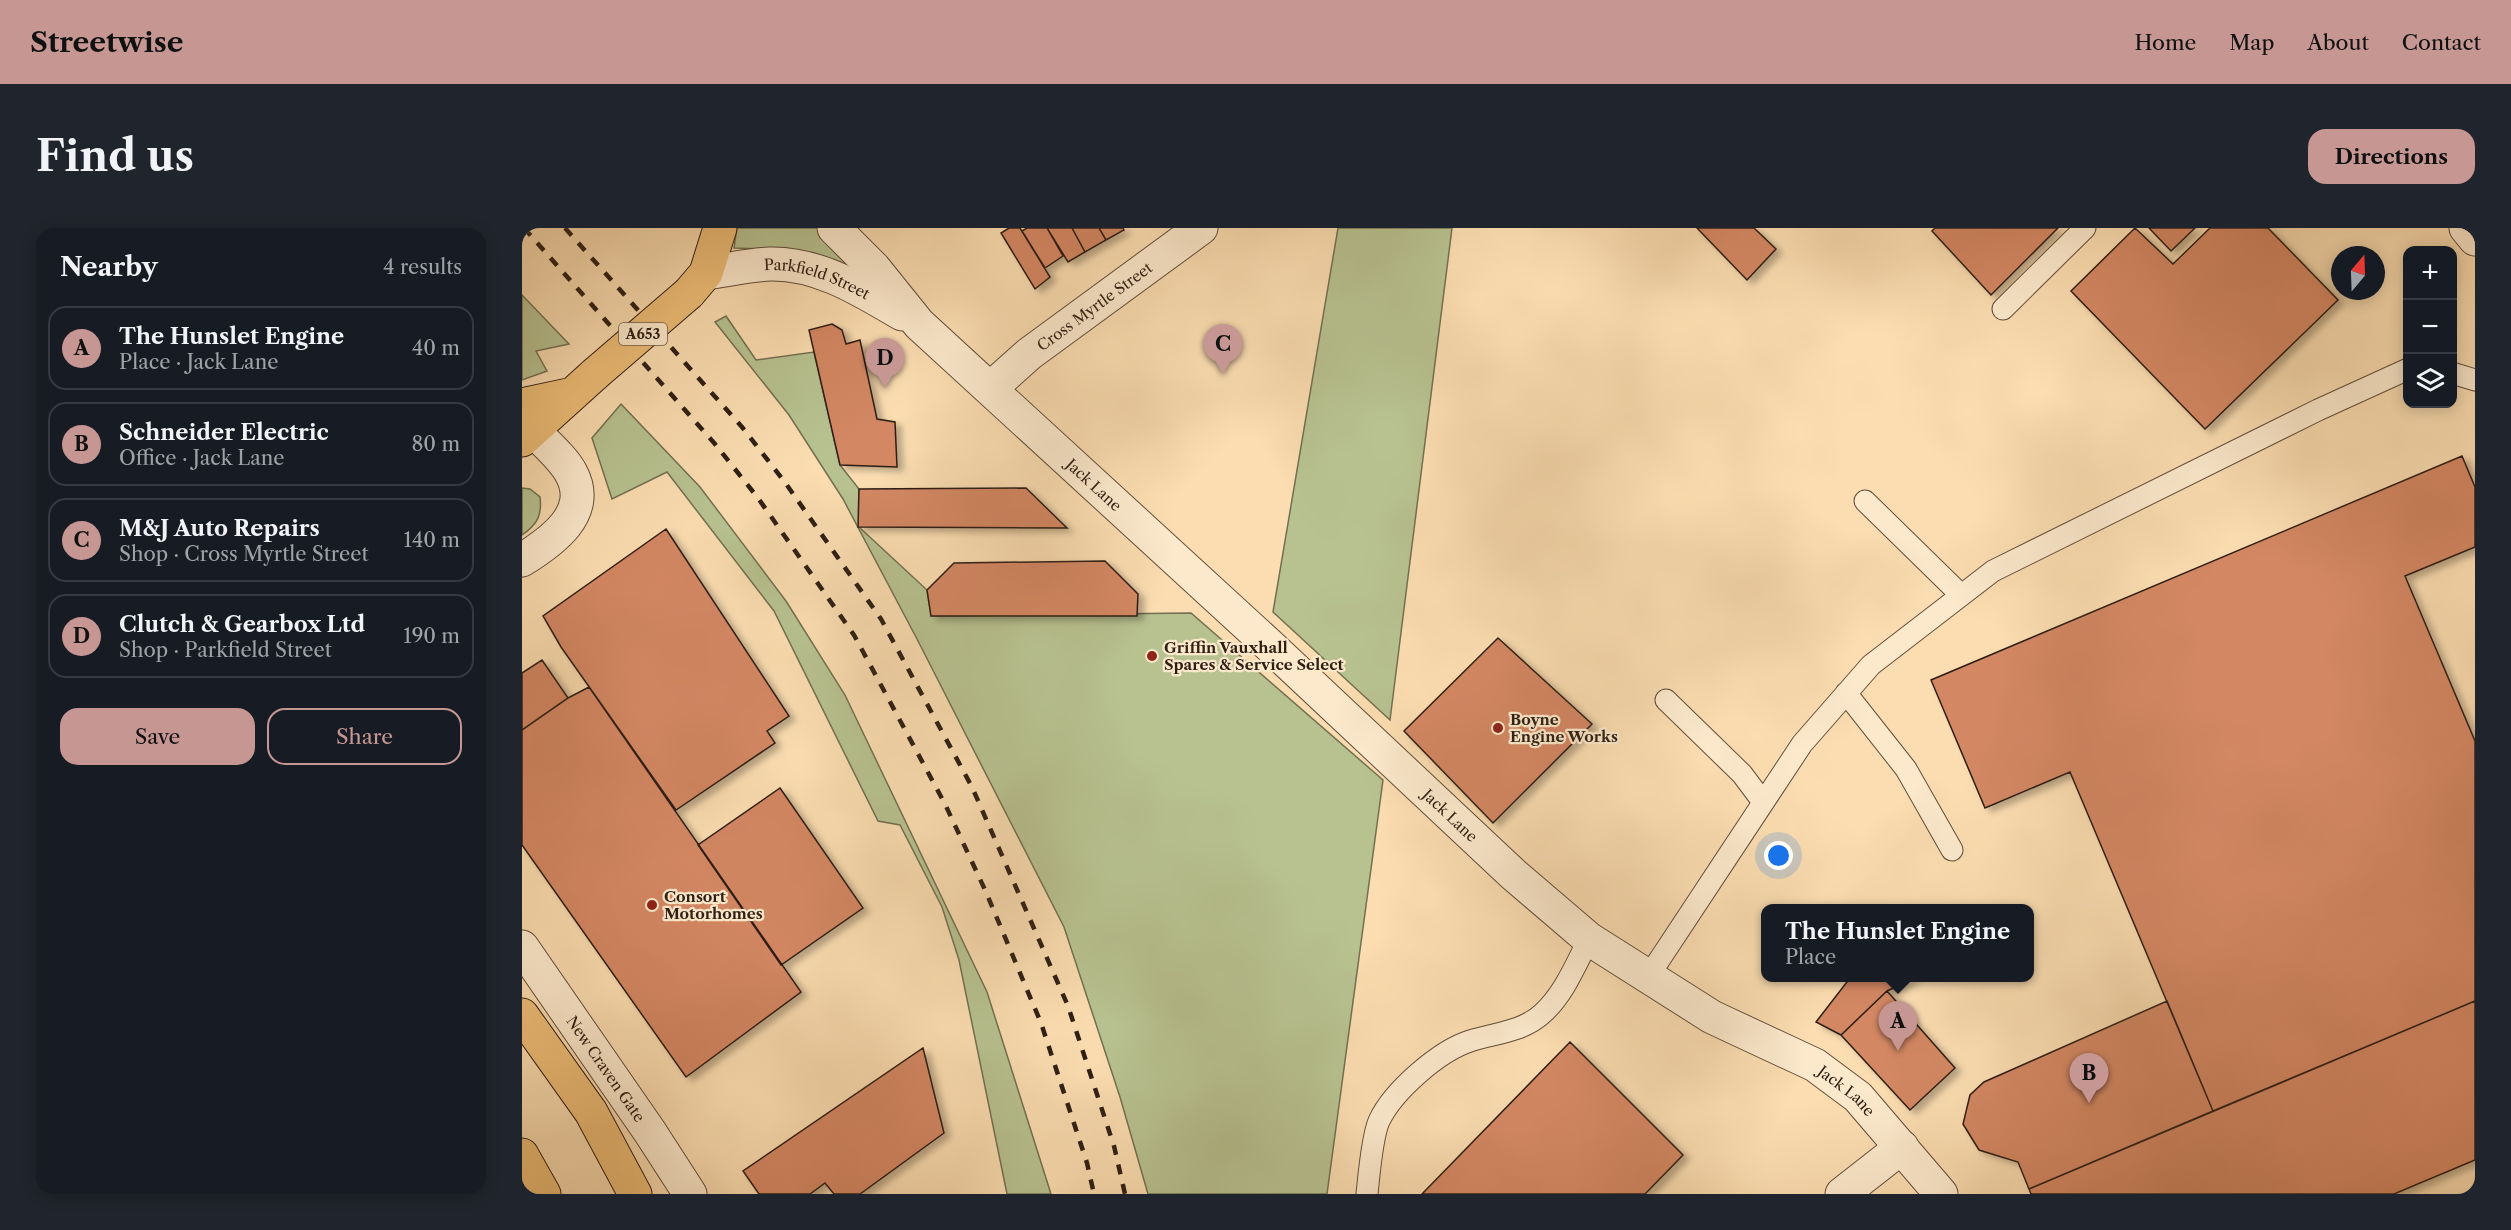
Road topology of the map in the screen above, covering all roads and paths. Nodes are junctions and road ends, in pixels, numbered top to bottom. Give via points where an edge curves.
1 (720, 228) edge
2 (834, 228) edge
3 (1201, 228) edge
4 (2085, 228) edge
5 (2466, 228) edge
6 (2475, 239) edge
7 (698, 283) junction
8 (2003, 309) dead end
9 (919, 324) junction
10 (2403, 371) edge
11 (2457, 375) edge
12 (2475, 380) edge
13 (991, 388) junction
14 (526, 425) edge
15 (1865, 501) dead end
16 (522, 560) edge
17 (1961, 595) junction
18 (1846, 693) junction
19 (1666, 700) dead end
20 (1763, 801) junction
21 (1952, 850) dead end
22 (1588, 939) junction
23 (522, 947) edge
24 (1648, 978) junction
25 (522, 1015) edge
26 (1902, 1147) junction
27 (522, 1155) edge
28 (544, 1194) edge
29 (635, 1194) edge
30 (690, 1194) edge
31 (1367, 1194) edge
32 (1842, 1194) edge
33 (1941, 1194) edge

1 - 7 main road
2 - 9 street, Parkfield Street via 874,268
3 - 13 street, Cross Myrtle Street via 1029,354
4 - 8 lane
5 - 6 street
7 - 9 street, Parkfield Street via 769,264 793,265 867,293
7 - 14 main road, A653, bridge via 584,384
9 - 13 street, Parkfield Street
10 - 17 lane via 1993,570
11 - 12 lane
13 - 22 street, Jack Lane via 1513,874
14 - 16 street via 571,473 578,491 575,509 565,528
15 - 17 lane
17 - 18 lane via 1871,665
18 - 20 lane via 1802,744
18 - 21 lane via 1906,768
19 - 20 lane via 1742,774
20 - 24 lane
22 - 24 street, Jack Lane
22 - 31 lane via 1564,985 1542,1014 1512,1031 1468,1041 1425,1067 1397,1094 1378,1122
23 - 30 street, New Craven Gate
24 - 26 street, Jack Lane via 1712,1017 1815,1065 1858,1097
25 - 29 main road via 591,1112
26 - 32 street
26 - 33 street, Jack Lane
27 - 28 main road

